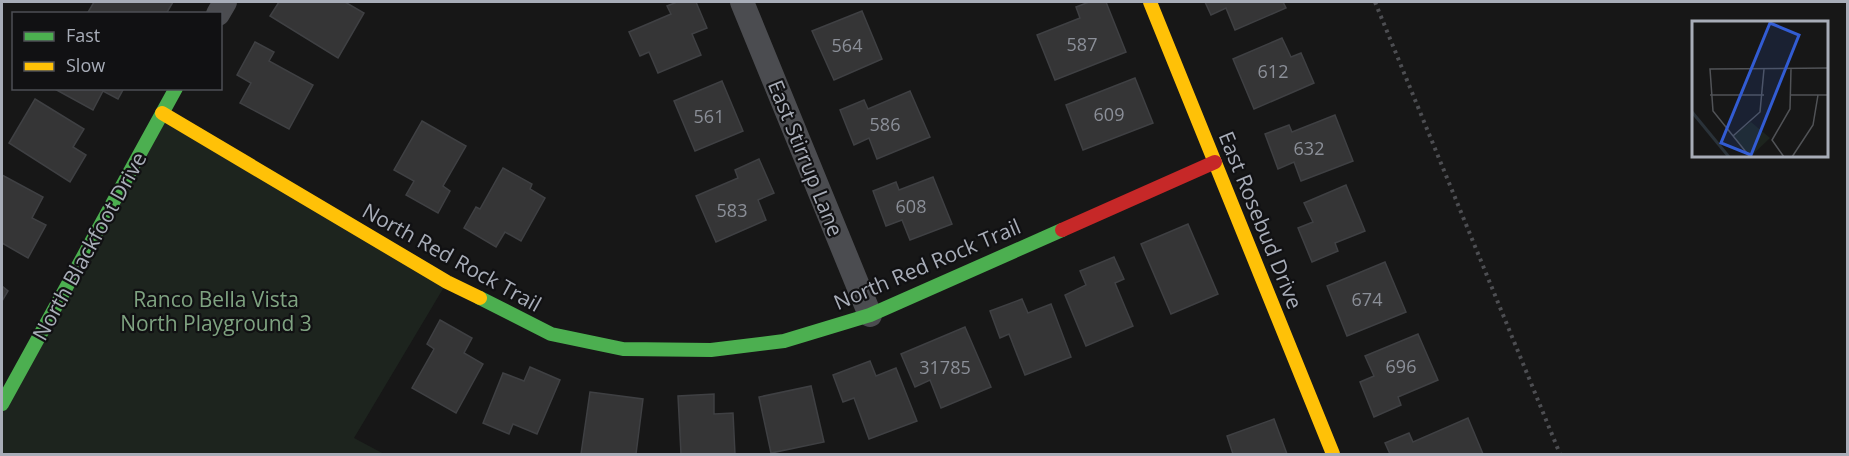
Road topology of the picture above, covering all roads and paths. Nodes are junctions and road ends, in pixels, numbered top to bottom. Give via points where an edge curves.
1 (741, 2) edge
2 (1150, 2) edge
3 (1375, 2) edge
4 (175, 90) edge
5 (162, 113) junction
6 (1215, 162) junction
7 (870, 315) junction
8 (2, 404) edge
9 (1333, 454) edge
10 (1560, 454) edge

1 - 7 street, East Stirrup Lane
2 - 6 street, East Rosebud Drive
3 - 10 path
4 - 5 street, North Blackfoot Drive
5 - 7 street, North Red Rock Trail via 447,282 551,334 623,349 711,350 784,341
5 - 8 street, North Blackfoot Drive
6 - 7 street, North Red Rock Trail
6 - 9 street, East Rosebud Drive

